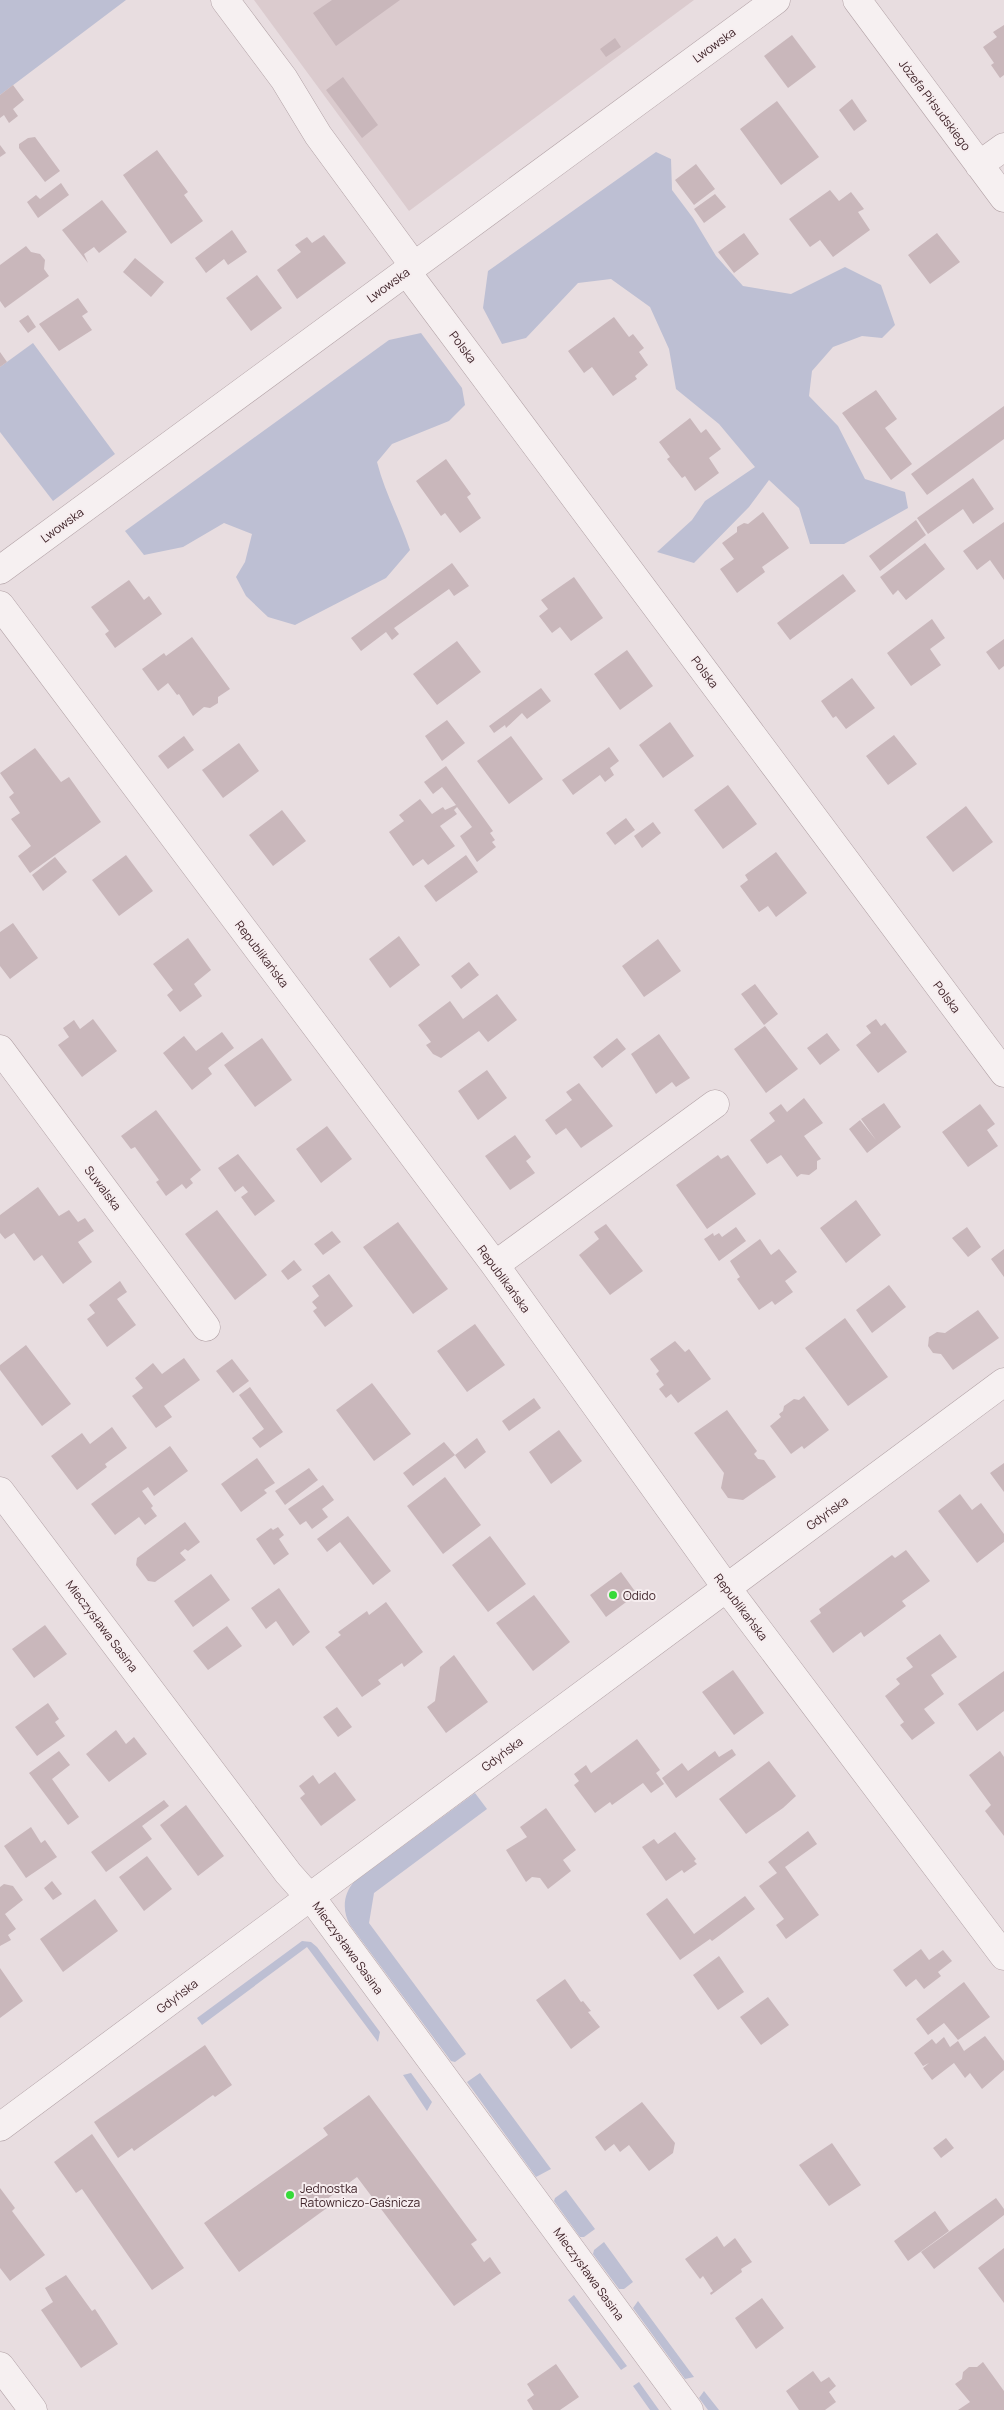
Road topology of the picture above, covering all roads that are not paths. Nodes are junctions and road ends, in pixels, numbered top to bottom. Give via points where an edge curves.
1 (225, 0) edge
2 (776, 0) edge
3 (862, 6) edge
4 (1004, 147) edge
5 (980, 165) junction
6 (1004, 198) edge
7 (410, 268) junction
8 (0, 570) edge
9 (0, 605) edge
10 (0, 1049) edge
11 (1004, 1074) edge
12 (715, 1104) dead end
13 (495, 1266) junction
14 (206, 1327) dead end
15 (1004, 1382) edge
16 (0, 1491) edge
17 (726, 1587) junction
18 (310, 1897) junction
19 (1004, 1956) edge
20 (0, 2127) edge
21 (0, 2366) edge
22 (33, 2410) edge
23 (689, 2410) edge

1 - 7 street, Polska via 284,79 318,135
2 - 7 street, Lwowska
3 - 5 street, Józefa Piłsudskiego
4 - 5 street
5 - 6 street, Józefa Piłsudskiego
7 - 8 street, Lwowska
7 - 11 street, Polska
9 - 13 street, Republikańska
10 - 14 street, Suwalska
12 - 13 street
13 - 17 street, Republikańska
15 - 17 street, Gdyńska
16 - 18 street, Mieczysława Sasina via 288,1873
17 - 18 street, Gdyńska
17 - 19 street, Republikańska
18 - 20 street, Gdyńska
18 - 23 street, Mieczysława Sasina
21 - 22 street

